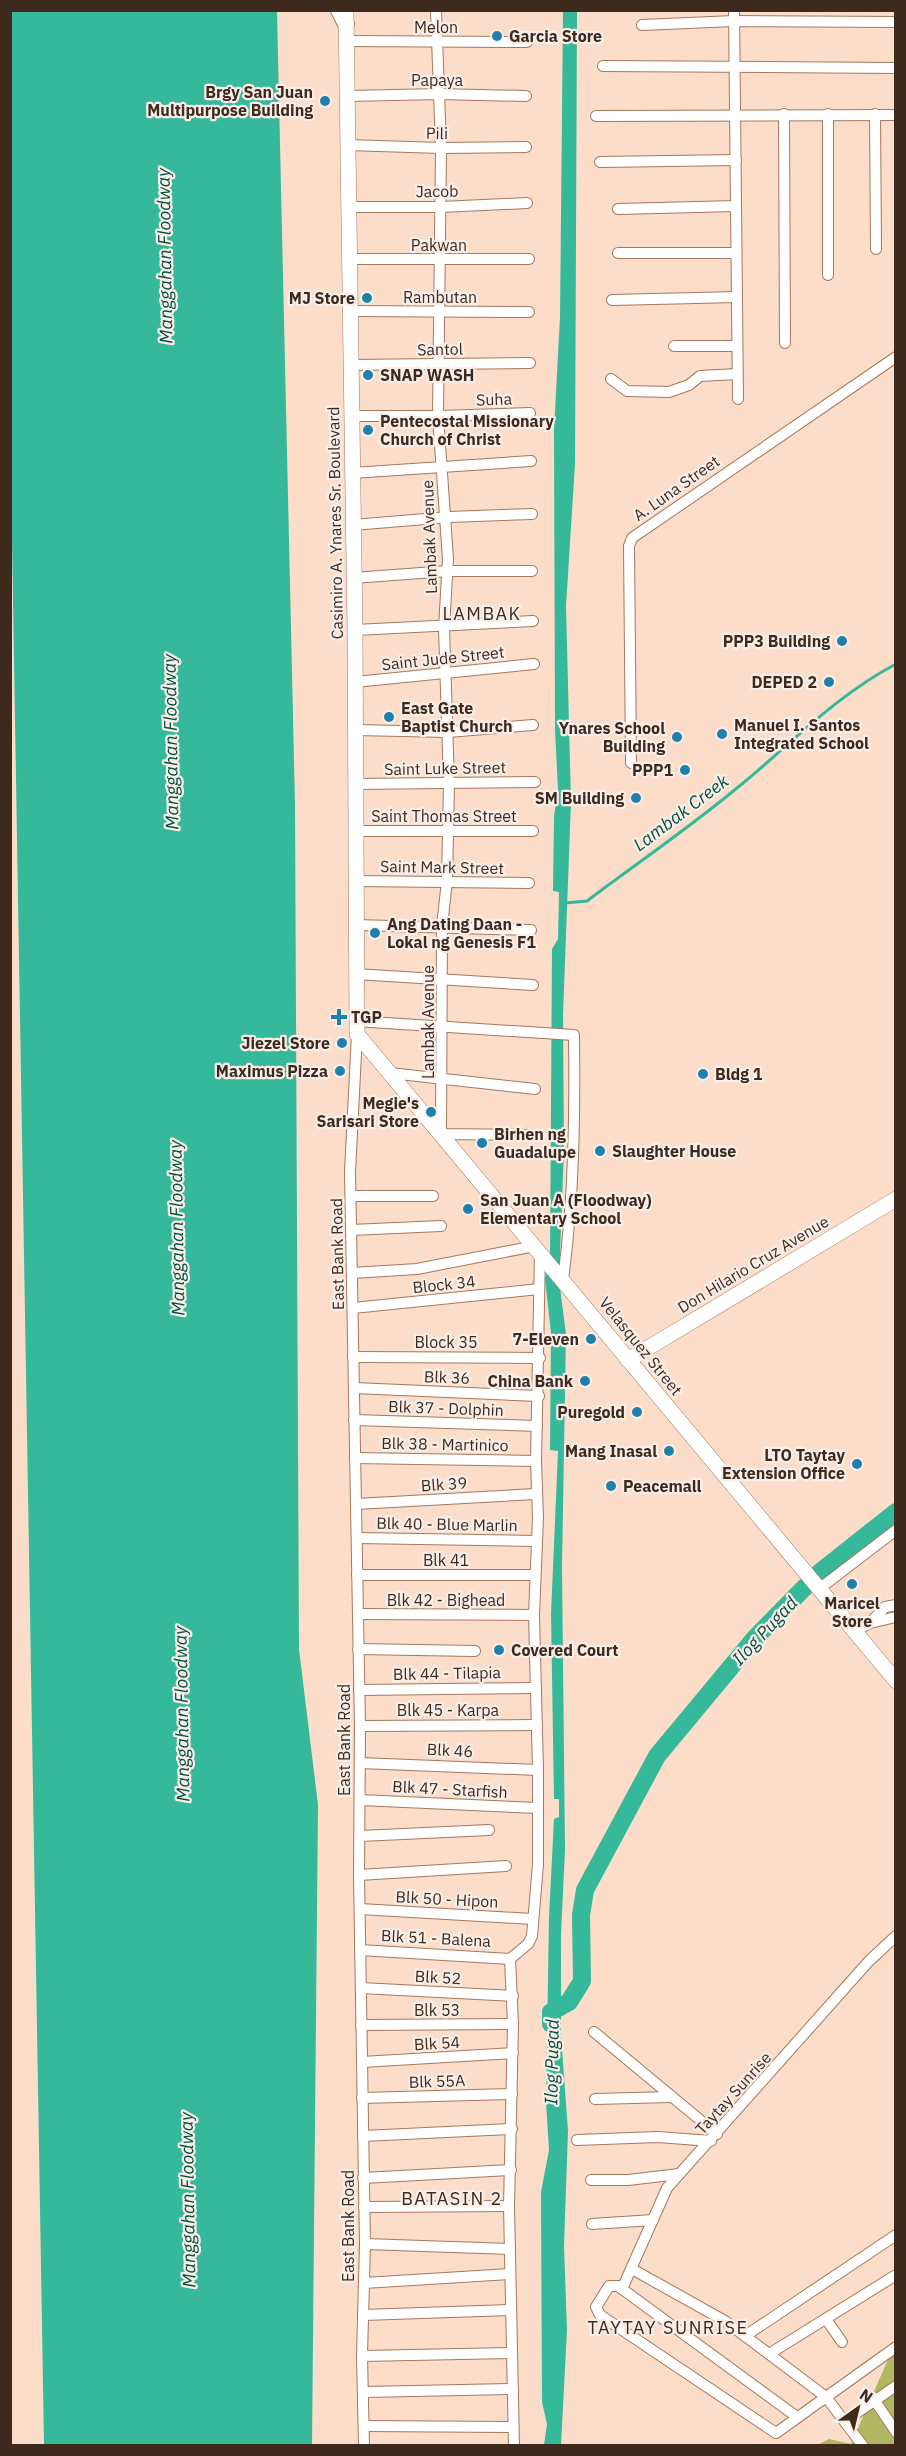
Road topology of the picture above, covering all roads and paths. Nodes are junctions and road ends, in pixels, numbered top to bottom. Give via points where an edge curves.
1 (436, 10) edge
2 (343, 15) edge
3 (734, 16) edge
4 (896, 22) edge
5 (642, 25) dead end
6 (346, 41) junction
7 (437, 42) junction
8 (527, 42) dead end
9 (603, 66) dead end
10 (734, 68) junction
11 (896, 68) edge
12 (439, 94) junction
13 (348, 96) junction
14 (526, 96) dead end
15 (735, 114) junction
16 (784, 114) junction
17 (828, 114) junction
18 (875, 114) junction
19 (896, 114) edge
20 (596, 116) dead end
21 (347, 145) junction
22 (526, 147) dead end
23 (441, 148) junction
24 (736, 160) junction
25 (600, 162) dead end
26 (527, 203) dead end
27 (736, 206) junction
28 (348, 207) junction
29 (441, 207) junction
30 (618, 209) dead end
31 (876, 249) dead end
32 (618, 253) dead end
33 (736, 253) junction
34 (349, 259) junction
35 (529, 259) dead end
36 (440, 260) junction
37 (828, 275) dead end
38 (737, 297) junction
39 (612, 300) dead end
40 (350, 311) junction
41 (529, 312) dead end
42 (438, 313) junction
43 (784, 344) dead end
44 (674, 346) dead end
45 (737, 346) junction
46 (896, 357) edge
47 (438, 363) junction
48 (530, 363) dead end
49 (350, 365) junction
50 (737, 374) junction
51 (611, 379) dead end
52 (738, 399) dead end
53 (530, 412) dead end
54 (351, 416) junction
55 (438, 417) junction
56 (531, 461) dead end
57 (441, 468) junction
58 (352, 473) junction
59 (532, 514) dead end
60 (444, 517) junction
61 (353, 525) junction
62 (448, 571) junction
63 (532, 571) dead end
64 (353, 578) junction
65 (534, 621) dead end
66 (444, 627) junction
67 (355, 630) junction
68 (534, 664) dead end
69 (445, 675) junction
70 (355, 682) junction
71 (534, 725) dead end
72 (355, 730) junction
73 (448, 732) junction
74 (631, 763) dead end
75 (535, 782) dead end
76 (449, 783) junction
77 (355, 784) junction
78 (356, 831) junction
79 (449, 831) junction
80 (533, 831) dead end
81 (355, 881) junction
82 (447, 881) junction
83 (529, 883) dead end
84 (356, 925) junction
85 (442, 926) junction
86 (531, 930) dead end
87 (355, 974) junction
88 (444, 979) junction
89 (533, 985) dead end
90 (356, 1028) junction
91 (443, 1029) junction
92 (390, 1073) junction
93 (442, 1081) junction
94 (534, 1089) dead end
95 (441, 1134) junction
96 (530, 1135) dead end
97 (351, 1196) junction
98 (433, 1196) dead end
99 (896, 1198) edge
100 (441, 1226) dead end
101 (351, 1230) junction
102 (537, 1248) junction
103 (352, 1273) junction
104 (563, 1279) junction
105 (539, 1289) junction
106 (352, 1308) junction
107 (353, 1356) junction
108 (540, 1358) junction
109 (628, 1360) junction
110 (354, 1388) junction
111 (539, 1396) junction
112 (354, 1420) junction
113 (537, 1426) junction
114 (355, 1458) junction
115 (536, 1461) junction
116 (536, 1494) junction
117 (356, 1504) junction
118 (896, 1530) edge
119 (357, 1538) junction
120 (536, 1541) junction
121 (357, 1575) junction
122 (535, 1575) junction
123 (819, 1589) junction
124 (896, 1605) edge
125 (358, 1614) junction
126 (534, 1616) junction
127 (896, 1617) edge
128 (870, 1623) junction
129 (855, 1631) junction
130 (358, 1649) junction
131 (475, 1651) dead end
132 (896, 1681) edge
133 (536, 1688) junction
134 (359, 1690) junction
135 (537, 1725) junction
136 (360, 1726) junction
137 (360, 1762) junction
138 (538, 1770) junction
139 (360, 1800) junction
140 (538, 1808) junction
141 (489, 1830) dead end
142 (360, 1836) junction
143 (506, 1866) dead end
144 (359, 1875) junction
145 (360, 1910) junction
146 (533, 1919) junction
147 (896, 1936) edge
148 (360, 1950) junction
149 (510, 1959) junction
150 (361, 1988) junction
151 (513, 1996) junction
152 (513, 2024) junction
153 (361, 2025) junction
154 (594, 2032) dead end
155 (513, 2053) junction
156 (362, 2062) junction
157 (512, 2094) junction
158 (672, 2097) junction
159 (362, 2098) junction
160 (595, 2098) dead end
161 (512, 2129) junction
162 (363, 2136) junction
163 (714, 2138) junction
164 (577, 2140) dead end
165 (511, 2170) junction
166 (680, 2174) junction
167 (363, 2178) junction
168 (591, 2180) dead end
169 (509, 2206) junction
170 (364, 2207) junction
171 (653, 2220) junction
172 (592, 2224) dead end
173 (896, 2235) edge
174 (365, 2244) junction
175 (510, 2248) junction
176 (633, 2269) junction
177 (510, 2274) junction
178 (896, 2275) edge
179 (364, 2283) junction
180 (622, 2289) junction
181 (511, 2310) junction
182 (363, 2314) junction
183 (825, 2319) junction
184 (745, 2336) junction
185 (842, 2342) dead end
186 (896, 2347) edge
187 (512, 2353) junction
188 (769, 2354) junction
189 (362, 2356) junction
190 (896, 2386) edge
191 (513, 2389) junction
192 (364, 2392) junction
193 (826, 2397) junction
194 (875, 2401) junction
195 (797, 2416) junction
196 (845, 2421) junction
197 (364, 2426) junction
198 (513, 2427) junction
199 (896, 2432) edge
200 (364, 2445) edge
201 (514, 2445) edge
202 (863, 2445) edge

1 - 7 street, Lambak Avenue
2 - 6 main road, Casimiro A. Ynares Sr. Boulevard
3 - 4 street
3 - 5 street
3 - 10 street
6 - 7 street, Melon
6 - 13 main road, Casimiro A. Ynares Sr. Boulevard
7 - 8 street, Melon
7 - 12 street, Lambak Avenue
9 - 10 street
10 - 11 street
10 - 15 street
12 - 13 street, Papaya
12 - 14 street, Papaya
12 - 23 street, Lambak Avenue
13 - 21 main road, Casimiro A. Ynares Sr. Boulevard
15 - 16 street
15 - 20 street
15 - 24 street
16 - 17 street
16 - 43 street
17 - 18 street
17 - 37 street
18 - 19 street
18 - 31 street
21 - 23 street, Pili
21 - 28 main road, Casimiro A. Ynares Sr. Boulevard
22 - 23 street, Pili
23 - 29 street, Lambak Avenue
24 - 25 street
24 - 27 street
26 - 29 street, Jacob
27 - 30 street
27 - 33 street
28 - 29 street, Jacob
28 - 34 main road, Casimiro A. Ynares Sr. Boulevard
29 - 36 street, Lambak Avenue
32 - 33 street
33 - 38 street
34 - 36 street, Pakwan
34 - 40 main road, Casimiro A. Ynares Sr. Boulevard
35 - 36 street, Pakwan
36 - 42 street, Lambak Avenue
38 - 39 street
38 - 45 street
40 - 42 street, Rambutan
40 - 49 main road, Casimiro A. Ynares Sr. Boulevard
41 - 42 street, Rambutan
42 - 47 street, Lambak Avenue
44 - 45 street
45 - 50 street
46 - 74 street, A. Luna Street via 632,538
47 - 48 street, Santol
47 - 49 street, Santol
47 - 55 street, Lambak Avenue
49 - 54 main road, Casimiro A. Ynares Sr. Boulevard
50 - 51 street via 700,376 669,392 627,391
50 - 52 street
53 - 55 street, Suha
54 - 55 street, Suha
54 - 58 main road, Casimiro A. Ynares Sr. Boulevard
55 - 57 street, Lambak Avenue
56 - 57 street
57 - 58 street
57 - 60 street, Lambak Avenue
58 - 61 main road, Casimiro A. Ynares Sr. Boulevard
59 - 60 street
60 - 61 street
60 - 62 street, Lambak Avenue
61 - 64 main road, Casimiro A. Ynares Sr. Boulevard
62 - 63 street
62 - 64 street
62 - 66 street, Lambak Avenue
64 - 67 main road, Casimiro A. Ynares Sr. Boulevard
65 - 66 street
66 - 67 street
66 - 69 street, Lambak Avenue
67 - 70 main road, Casimiro A. Ynares Sr. Boulevard
68 - 69 street, Saint Jude Street
69 - 70 street, Saint Jude Street
69 - 73 street, Lambak Avenue
70 - 72 main road, Casimiro A. Ynares Sr. Boulevard
71 - 73 street
72 - 73 street
72 - 77 main road, Casimiro A. Ynares Sr. Boulevard
73 - 76 street, Lambak Avenue
75 - 76 street, Saint Luke Street
76 - 77 street, Saint Luke Street
76 - 79 street, Lambak Avenue
77 - 78 main road, Casimiro A. Ynares Sr. Boulevard
78 - 79 street, Saint Thomas Street
78 - 81 main road, Casimiro A. Ynares Sr. Boulevard
79 - 80 street, Saint Thomas Street
79 - 82 street, Lambak Avenue
81 - 82 street, Saint Mark Street
81 - 84 main road, Casimiro A. Ynares Sr. Boulevard
82 - 83 street, Saint Mark Street
82 - 85 street, Lambak Avenue
84 - 85 street
84 - 87 main road, Casimiro A. Ynares Sr. Boulevard
85 - 86 street
85 - 88 street, Lambak Avenue
87 - 88 street
87 - 90 main road, Casimiro A. Ynares Sr. Boulevard
88 - 89 street
88 - 91 street, Lambak Avenue
90 - 91 street
90 - 92 main road, Velasquez Street
90 - 97 street, East Bank Road
91 - 93 street, Lambak Avenue
91 - 104 street via 570,1035 574,1109
92 - 93 street
92 - 95 main road, Velasquez Street
93 - 94 street
93 - 95 street, Lambak Avenue
95 - 96 street
95 - 102 main road, Velasquez Street
97 - 98 street
97 - 101 street, East Bank Road
99 - 109 main road, Don Hilario Cruz Avenue
100 - 101 street
101 - 103 street, East Bank Road
102 - 103 street via 417,1269
102 - 104 main road, Velasquez Street
102 - 105 street
103 - 106 street, East Bank Road
104 - 109 main road, Velasquez Street
105 - 106 street, Block 34
105 - 108 street
106 - 107 street, East Bank Road
107 - 108 street, Block 35
107 - 110 street, East Bank Road
108 - 111 street
109 - 123 main road, Velasquez Street
110 - 111 street, Blk 36
110 - 112 street, East Bank Road
111 - 113 street
112 - 113 street, Blk 37 - Dolphin
112 - 114 street, East Bank Road
113 - 115 street
114 - 115 street, Blk 38 - Martinico
114 - 117 street, East Bank Road
115 - 116 street
116 - 117 street, Blk 39
116 - 120 street
117 - 119 street, East Bank Road
118 - 123 street
119 - 120 street, Blk 40 - Blue Marlin
119 - 121 street, East Bank Road
120 - 122 street
121 - 122 street, Blk 41
121 - 125 street, East Bank Road
122 - 126 street
123 - 129 main road, Velasquez Street
124 - 128 street via 885,1607
125 - 126 street, Blk 42 - Bighead
125 - 130 street, East Bank Road
126 - 133 street
127 - 128 street
128 - 129 street
129 - 132 main road, Velasquez Street
130 - 131 street
130 - 134 street, East Bank Road
133 - 134 street, Blk 44 - Tilapia
133 - 135 street
134 - 136 street, East Bank Road
135 - 136 street, Blk 45 - Karpa
135 - 138 street
136 - 137 street, East Bank Road
137 - 138 street, Blk 46
137 - 139 street, East Bank Road
138 - 140 street
139 - 140 street, Blk 47 - Starfish
139 - 142 street, East Bank Road
140 - 146 street
141 - 142 street
142 - 144 street, East Bank Road
143 - 144 street
144 - 145 street, East Bank Road
145 - 146 street, Blk 50 - Hipon
145 - 148 street, East Bank Road
146 - 149 street via 530,1940
147 - 163 street, Taytay Sunrise via 869,1961
148 - 149 street, Blk 51 - Balena
148 - 150 street, East Bank Road
149 - 151 street
150 - 151 street, Blk 52
150 - 153 street, East Bank Road
151 - 152 street
152 - 153 street, Blk 53
152 - 155 street
153 - 156 street, East Bank Road
154 - 158 street
155 - 156 street, Blk 54
155 - 157 street
156 - 159 street, East Bank Road
157 - 159 street, Blk 55A
157 - 161 street
158 - 160 street
158 - 163 street
159 - 162 street, East Bank Road
161 - 162 street
161 - 165 street
162 - 167 street, East Bank Road
163 - 164 street
163 - 166 street, Taytay Sunrise
165 - 167 street
165 - 169 street
166 - 168 street
166 - 171 street, Taytay Sunrise via 667,2188
167 - 170 street, East Bank Road
169 - 170 street
169 - 175 street
170 - 174 street, East Bank Road
171 - 172 street
171 - 176 street, Taytay Sunrise
173 - 184 street
174 - 175 street
174 - 179 street, East Bank Road
175 - 177 street
176 - 180 street, Taytay Sunrise
176 - 184 street
177 - 179 street
177 - 181 street
178 - 183 street
179 - 182 street, East Bank Road
180 - 195 street
180 - 195 street via 614,2284 609,2286 596,2307 597,2313 771,2431 779,2433
181 - 182 street
181 - 187 street
182 - 189 street, East Bank Road
183 - 185 street
183 - 188 street
184 - 188 street
186 - 193 street
187 - 189 street
187 - 191 street
188 - 193 street
189 - 192 street, East Bank Road
190 - 194 street
191 - 192 street
191 - 198 street
192 - 197 street, East Bank Road
193 - 195 street
193 - 196 street
194 - 196 street
194 - 199 street
196 - 202 street
197 - 198 street
197 - 200 street, East Bank Road
198 - 201 street

